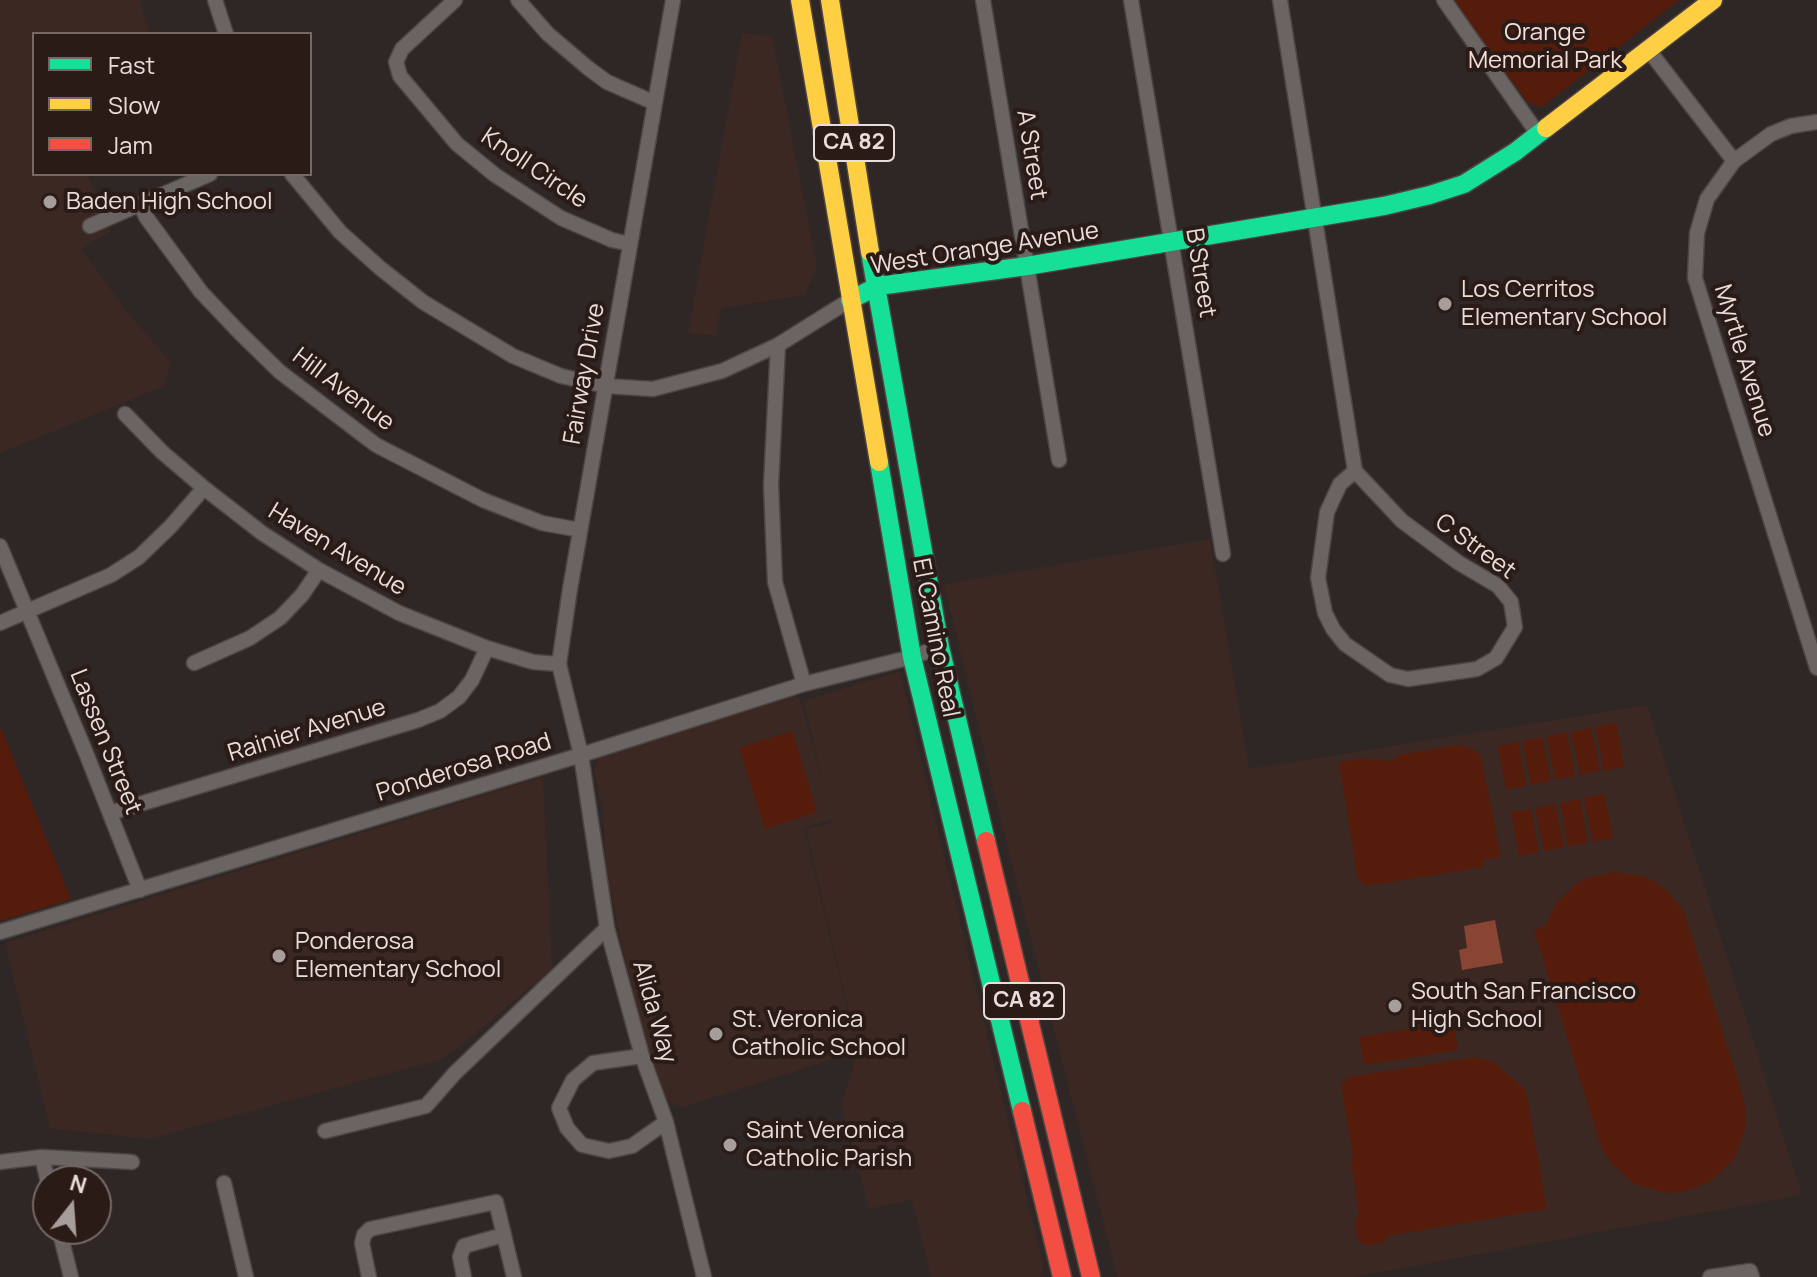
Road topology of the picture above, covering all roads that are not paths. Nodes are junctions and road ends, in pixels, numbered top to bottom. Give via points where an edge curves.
1 (215, 0) edge
2 (455, 0) edge
3 (518, 0) edge
4 (673, 0) edge
5 (800, 0) edge
6 (830, 0) edge
7 (983, 0) edge
8 (1131, 0) edge
9 (1280, 0) edge
10 (1444, 0) edge
11 (1713, 0) edge
12 (225, 32) edge
13 (1647, 48) junction
14 (655, 103) junction
15 (1817, 122) edge
16 (1538, 134) junction
17 (1734, 161) junction
18 (205, 176) edge
19 (294, 176) edge
20 (140, 204) junction
21 (1315, 217) junction
22 (90, 226) dead end
23 (1172, 242) junction
24 (630, 244) junction
25 (1027, 266) junction
26 (878, 286) junction
27 (850, 300) junction
28 (778, 345) junction
29 (606, 386) junction
30 (125, 414) dead end
31 (1059, 460) dead end
32 (1355, 471) junction
33 (204, 488) junction
34 (580, 530) junction
35 (0, 546) edge
36 (1223, 554) dead end
37 (319, 570) junction
38 (28, 611) junction
39 (0, 623) edge
40 (940, 647) junction
41 (487, 648) junction
42 (912, 657) junction
43 (194, 663) dead end
44 (559, 664) junction
45 (1817, 668) edge
46 (804, 684) junction
47 (581, 755) junction
48 (110, 813) junction
49 (140, 890) junction
50 (607, 928) junction
51 (0, 932) edge
52 (642, 1056) junction
53 (666, 1122) junction
54 (325, 1131) dead end
55 (42, 1157) junction
56 (0, 1162) edge
57 (132, 1162) dead end
58 (44, 1165) edge
59 (224, 1183) dead end
60 (503, 1235) junction
61 (63, 1245) edge
62 (1751, 1274) edge
63 (71, 1277) edge
64 (246, 1277) edge
65 (369, 1277) edge
66 (464, 1277) edge
67 (514, 1277) edge
68 (704, 1277) edge
69 (1062, 1277) edge
70 (1091, 1277) edge
71 (1710, 1277) edge

1 - 12 street
2 - 24 street, Knoll Circle via 402,49 396,62 400,76 457,144 495,175 561,218
3 - 14 street via 588,68
4 - 14 street, Fairway Drive
5 - 27 main road, El Camino Real / CA 82
6 - 26 main road, El Camino Real / CA 82
7 - 25 street, A Street
8 - 23 street, B Street
9 - 21 street
10 - 16 street
11 - 13 main road, West Orange Avenue
13 - 16 main road, West Orange Avenue
13 - 17 street
14 - 24 street, Fairway Drive
15 - 17 street, Myrtle Avenue via 1771,134
16 - 21 main road, West Orange Avenue via 1464,184 1384,206
17 - 45 street, Myrtle Avenue via 1707,199 1697,233 1695,278
18 - 20 street
19 - 29 street, West Orange Avenue via 340,232 423,302 513,356 561,376
20 - 22 street
20 - 34 street, Hill Avenue via 201,292 240,333 280,372 376,445 483,500 542,523
21 - 23 main road, West Orange Avenue
21 - 32 street
23 - 25 main road, West Orange Avenue
23 - 36 street, B Street
24 - 29 street, Fairway Drive
25 - 26 main road, West Orange Avenue
25 - 31 street, A Street
26 - 27 main road, West Orange Avenue
26 - 40 main road, El Camino Real / CA 82
27 - 28 street, West Orange Avenue
27 - 42 main road, El Camino Real / CA 82
28 - 29 street, West Orange Avenue via 722,371 653,389
28 - 46 street via 771,485 775,582
29 - 34 street, Fairway Drive
30 - 33 street, Haven Avenue
32 - 32 street, C Street via 1402,521 1498,586 1511,602 1515,627 1496,658 1477,669 1408,679 1390,675 1345,644 1333,629 1318,578 1327,512 1340,484
33 - 37 street, Haven Avenue
33 - 38 street via 139,557
34 - 44 street, Fairway Drive
35 - 38 street, Lassen Street
37 - 41 street, Haven Avenue via 399,613
37 - 43 street via 280,618
38 - 39 street
38 - 48 street, Lassen Street
40 - 42 street, Ponderosa Road
40 - 70 main road, El Camino Real / CA 82
41 - 44 street, Haven Avenue
41 - 48 street, Rainier Avenue via 472,680 440,711
42 - 46 street, Ponderosa Road
42 - 69 main road, El Camino Real / CA 82
44 - 47 street, Fairway Drive
46 - 47 street, Ponderosa Road
47 - 49 street, Ponderosa Road
47 - 50 street, Alida Way
48 - 49 street, Lassen Street
49 - 51 street, Ponderosa Road
50 - 52 street, Alida Way
50 - 54 street via 426,1106
52 - 53 street, Alida Way
52 - 53 street via 593,1063 573,1080 559,1108 582,1145 609,1151 632,1146
53 - 68 street, Alida Way
55 - 56 street
55 - 57 street
55 - 58 street
59 - 64 street
60 - 65 street via 496,1202 370,1229 362,1239
60 - 66 street via 464,1246
60 - 67 street
61 - 63 street
62 - 71 street

